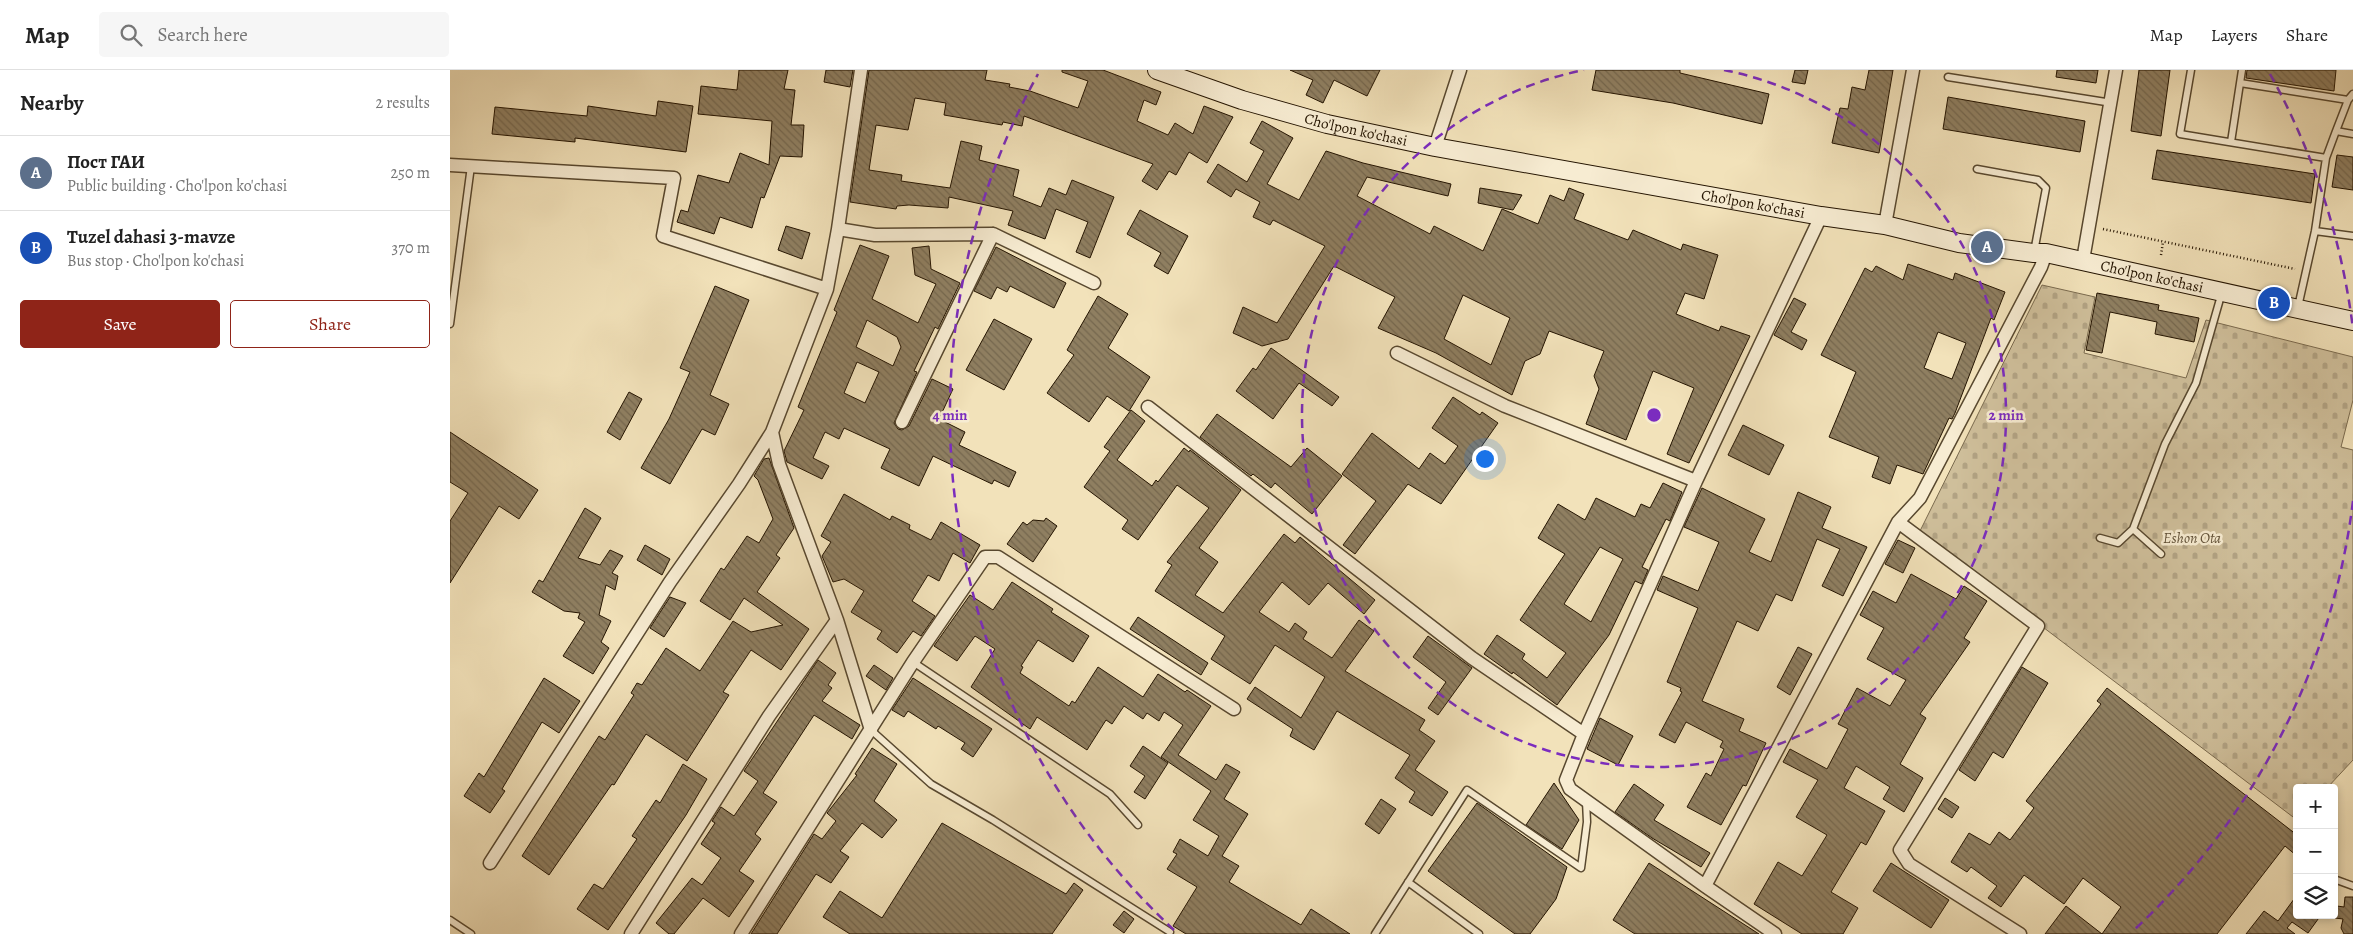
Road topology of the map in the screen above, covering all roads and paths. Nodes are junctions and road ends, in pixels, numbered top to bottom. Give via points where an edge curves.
1 (861, 70) edge
2 (1157, 70) edge
3 (1460, 70) edge
4 (1913, 70) edge
5 (2116, 70) edge
6 (2191, 70) edge
7 (2242, 70) edge
8 (1948, 77) dead end
9 (2240, 83) junction
10 (2353, 94) edge
11 (2348, 100) junction
12 (2112, 104) junction
13 (2336, 131) junction
14 (2353, 134) edge
15 (2231, 142) junction
16 (1434, 147) junction
17 (2326, 158) junction
18 (450, 165) edge
19 (471, 166) junction
20 (1977, 170) dead end
21 (1821, 216) junction
22 (1885, 225) junction
23 (838, 229) junction
24 (2103, 230) dead end
25 (2315, 231) junction
26 (993, 234) junction
27 (2353, 236) edge
28 (2163, 242) junction
29 (2040, 253) junction
30 (2161, 255) dead end
31 (2083, 260) junction
32 (2306, 271) junction
33 (1094, 283) dead end
34 (827, 289) junction
35 (2222, 291) junction
36 (2298, 308) junction
37 (2353, 322) edge
38 (450, 324) edge
39 (1397, 353) dead end
40 (1148, 407) dead end
41 (902, 422) dead end
42 (772, 432) junction
43 (1696, 482) junction
44 (1898, 522) junction
45 (2133, 529) junction
46 (2100, 538) dead end
47 (2161, 554) dead end
48 (837, 620) junction
49 (913, 662) junction
50 (1234, 709) dead end
51 (871, 730) junction
52 (1584, 734) junction
53 (1586, 800) junction
54 (1138, 825) dead end
55 (490, 863) dead end
56 (2338, 880) edge
57 (1408, 882) junction
58 (1705, 886) junction
59 (2353, 886) edge
60 (450, 920) edge
61 (1170, 932) dead end
62 (2016, 933) edge
63 (471, 934) edge
64 (631, 934) edge
65 (741, 934) edge
66 (1375, 934) edge
67 (1478, 934) edge
68 (1776, 934) edge

1 - 23 street
2 - 16 main road, Cho'lpon ko'chasi via 1299,116
3 - 16 street
4 - 22 street
5 - 12 street
6 - 15 lane via 2180,134
7 - 9 lane
8 - 12 lane
9 - 11 lane
9 - 15 lane
10 - 11 lane
11 - 13 lane
12 - 31 street
13 - 14 lane
13 - 17 lane
15 - 17 lane
16 - 21 main road, Cho'lpon ko'chasi
17 - 25 lane
18 - 19 street
19 - 34 street via 674,178 663,236
19 - 38 lane
20 - 29 lane via 2038,180 2046,188
21 - 22 main road, Cho'lpon ko'chasi
21 - 43 street
22 - 29 main road, Cho'lpon ko'chasi via 1958,243
23 - 26 street via 875,235
23 - 34 street
24 - 28 path
25 - 27 lane
25 - 32 lane
26 - 33 street
26 - 41 street
28 - 30 path
28 - 32 path
29 - 31 main road, Cho'lpon ko'chasi
29 - 44 street via 2041,268 1920,498
31 - 35 main road, Cho'lpon ko'chasi
32 - 36 lane
34 - 42 street
35 - 36 main road, Cho'lpon ko'chasi
35 - 45 lane via 2196,383 2165,444
36 - 37 main road, Cho'lpon ko'chasi
39 - 43 street via 1505,406
40 - 52 street via 1472,658
42 - 48 street via 779,464
42 - 55 street via 670,582
43 - 52 street
44 - 58 street
44 - 62 street via 2038,626 1900,850 1909,864
45 - 46 lane via 2118,543
45 - 47 lane
48 - 51 street
48 - 64 street via 769,716
49 - 50 street via 985,556 998,557
49 - 51 street
49 - 54 lane via 1110,794
51 - 61 lane via 931,784
51 - 65 street
52 - 53 street via 1566,780 1570,789
53 - 57 lane via 1587,822 1581,868 1467,790
53 - 58 street
56 - 59 lane
57 - 66 lane
57 - 67 lane
58 - 68 street
60 - 63 lane

